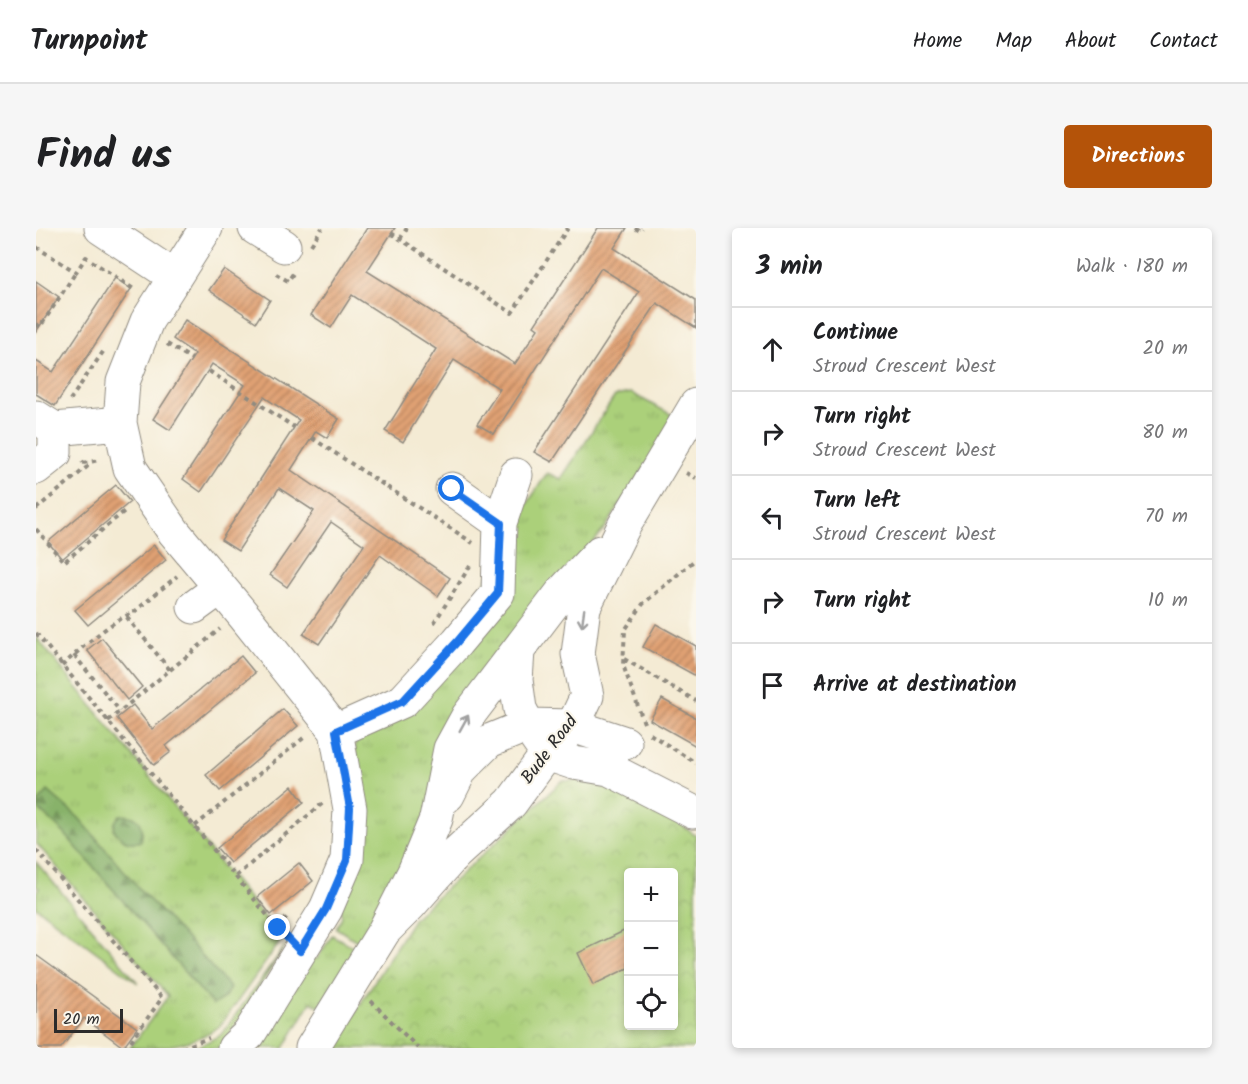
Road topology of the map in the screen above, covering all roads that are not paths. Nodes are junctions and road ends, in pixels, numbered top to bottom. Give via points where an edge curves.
1 (101, 228) edge
2 (206, 228) edge
3 (255, 228) edge
4 (284, 246) dead end
5 (175, 277) junction
6 (696, 405) edge
7 (45, 423) edge
8 (120, 423) junction
9 (36, 468) edge
10 (516, 476) dead end
11 (452, 489) dead end
12 (501, 523) junction
13 (624, 526) junction
14 (518, 651) junction
15 (587, 696) junction
16 (528, 725) junction
17 (573, 726) junction
18 (324, 736) junction
19 (625, 743) junction
20 (561, 758) junction
21 (694, 813) edge
22 (436, 819) junction
23 (384, 931) junction
24 (234, 1048) edge
25 (312, 1048) edge

1 - 5 street
2 - 5 street
3 - 4 street
5 - 8 street via 147,321 123,382
6 - 13 street, Bude Road
7 - 8 street
7 - 9 street via 55,453
8 - 18 street via 130,468 174,532 208,597
10 - 12 street
11 - 12 street
12 - 18 street via 498,593 403,701
13 - 14 street, Bude Road via 563,591
13 -> 15 street, Bude Road via 584,607 578,654
14 - 16 street via 516,680 520,709
22 -> 14 street, Bude Road via 450,749 468,716
15 - 17 street, Bude Road
15 - 19 street
16 - 17 street
16 - 20 street
16 - 22 street via 489,741 461,769
17 - 19 street
17 - 20 street, Bude Road
18 - 24 street via 350,808 347,860 326,909 289,940 249,1034
19 - 21 street
20 - 21 street via 609,769
20 - 23 street, Bude Road via 454,854
22 - 23 street, Bude Road
23 - 25 street, Bude Road via 365,983

